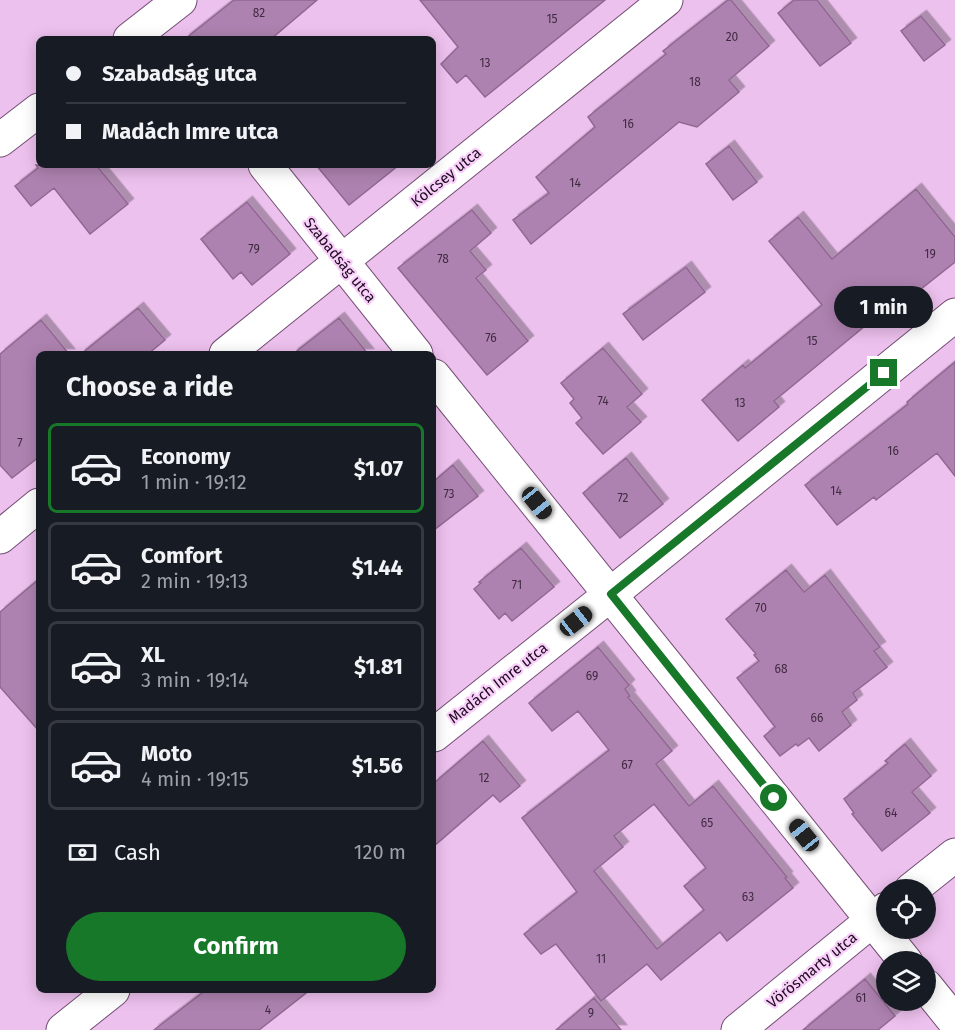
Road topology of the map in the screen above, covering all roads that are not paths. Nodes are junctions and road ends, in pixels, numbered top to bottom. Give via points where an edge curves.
1 (180, 0) edge
2 (666, 0) edge
3 (149, 33) edge
4 (36, 112) edge
5 (0, 140) edge
6 (267, 168) edge
7 (341, 261) junction
8 (955, 315) edge
9 (230, 351) edge
10 (414, 351) edge
11 (436, 378) edge
12 (36, 507) edge
13 (0, 537) edge
14 (611, 594) junction
15 (436, 733) edge
16 (955, 855) edge
17 (925, 879) edge
18 (876, 910) edge
19 (876, 918) edge
20 (109, 993) edge
21 (936, 998) edge
22 (955, 1022) edge
23 (63, 1030) edge
24 (738, 1030) edge

1 - 3 street
2 - 7 street, Kölcsey utca
4 - 5 street
6 - 7 street, Szabadság utca
7 - 9 street, Kölcsey utca
7 - 10 street, Szabadság utca
8 - 14 street, Madách Imre utca
11 - 14 street
12 - 13 street
14 - 15 street, Madách Imre utca
14 - 18 street
16 - 17 street
19 - 24 street, Vörösmarty utca
20 - 23 street
21 - 22 street

